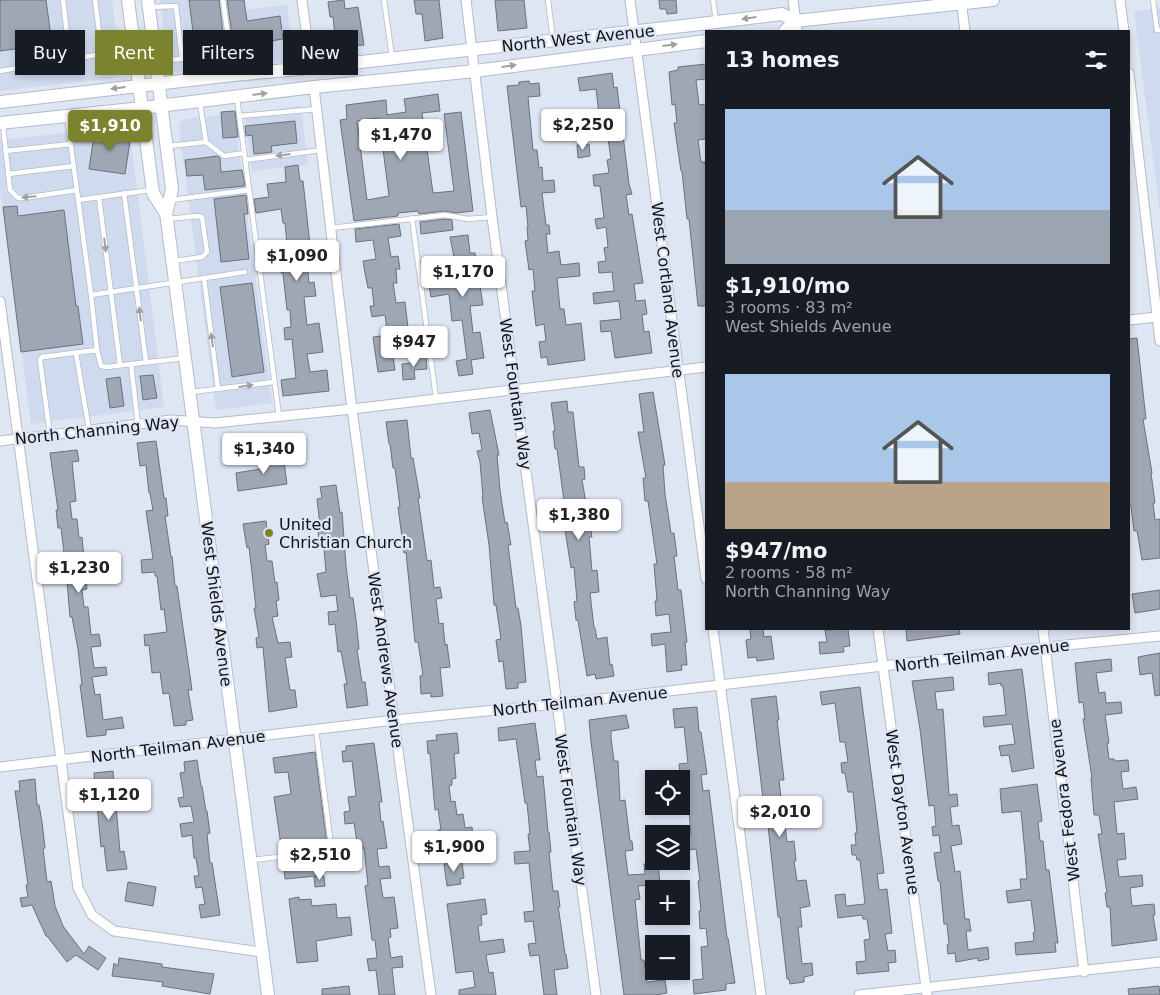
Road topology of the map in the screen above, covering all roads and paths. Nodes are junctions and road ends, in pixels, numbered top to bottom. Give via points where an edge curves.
1 (63, 0) edge
2 (95, 0) edge
3 (128, 0) edge
4 (223, 0) edge
5 (302, 0) edge
6 (384, 0) edge
7 (466, 0) edge
8 (548, 0) edge
9 (630, 0) edge
10 (713, 0) edge
11 (793, 0) edge
12 (993, 0) edge
13 (1120, 0) edge
14 (1153, 0) edge
15 (961, 2) edge
16 (148, 4) edge
17 (716, 22) junction
18 (796, 26) edge
19 (66, 30) edge
20 (152, 30) edge
21 (227, 30) edge
22 (306, 30) edge
23 (965, 30) edge
24 (1124, 30) edge
25 (1160, 30) edge
26 (634, 32) junction
27 (553, 41) junction
28 (705, 41) edge
29 (637, 49) junction
30 (473, 50) junction
31 (85, 57) edge
32 (392, 58) junction
33 (182, 59) junction
34 (173, 60) edge
35 (358, 62) edge
36 (15, 69) edge
37 (0, 71) edge
38 (475, 71) junction
39 (158, 75) edge
40 (233, 75) edge
41 (205, 78) junction
42 (1130, 82) edge
43 (159, 84) junction
44 (140, 86) junction
45 (314, 87) junction
46 (237, 97) junction
47 (200, 101) junction
48 (0, 102) edge
49 (162, 106) junction
50 (142, 108) junction
51 (317, 109) junction
52 (67, 116) junction
53 (239, 116) junction
54 (1, 123) edge
55 (206, 142) junction
56 (71, 144) junction
57 (167, 146) junction
58 (322, 150) junction
59 (6, 151) junction
60 (244, 153) junction
61 (245, 160) junction
62 (74, 166) junction
63 (8, 174) junction
64 (77, 190) junction
65 (153, 190) junction
66 (249, 190) junction
67 (124, 194) junction
68 (99, 197) junction
69 (78, 200) junction
70 (169, 200) junction
71 (492, 216) junction
72 (166, 217) junction
73 (412, 218) junction
74 (331, 228) junction
75 (172, 261) junction
76 (245, 272) dead end
77 (204, 278) junction
78 (175, 282) junction
79 (137, 288) junction
80 (111, 292) junction
81 (90, 295) junction
82 (0, 301) edge
83 (1157, 317) junction
84 (1130, 320) edge
85 (1160, 341) edge
86 (97, 350) junction
87 (76, 353) junction
88 (185, 358) junction
89 (146, 362) junction
90 (131, 364) junction
91 (120, 365) junction
92 (705, 367) edge
93 (678, 369) junction
94 (274, 382) junction
95 (218, 389) junction
96 (515, 389) junction
97 (190, 392) junction
98 (436, 398) junction
99 (352, 409) junction
100 (279, 416) junction
101 (194, 422) junction
102 (138, 425) junction
103 (89, 430) junction
104 (50, 435) junction
105 (19, 438) junction
106 (0, 440) edge
107 (705, 572) edge
108 (713, 630) edge
109 (878, 630) edge
110 (1043, 630) edge
111 (1160, 636) edge
112 (1046, 647) junction
113 (884, 666) junction
114 (720, 684) junction
115 (557, 704) junction
116 (394, 720) junction
117 (316, 730) junction
118 (234, 740) junction
119 (61, 760) junction
120 (0, 767) edge
121 (250, 860) junction
122 (261, 952) junction
123 (1160, 962) edge
124 (1084, 972) junction
125 (927, 991) edge
126 (268, 995) edge
127 (431, 995) edge
128 (596, 995) edge
129 (762, 995) edge
130 (858, 995) edge

1 - 19 lane
2 - 31 lane via 102,54
3 - 44 main road, West Shields Avenue
4 - 21 lane
5 - 22 street
6 - 32 lane
7 - 30 street, West Fountain Way
8 - 27 lane
9 - 26 street, West Cortland Avenue
10 - 17 lane
11 - 18 street
12 - 15 main road, North West Avenue
13 - 24 street
14 - 25 lane via 1156,30
15 - 18 main road, North West Avenue
15 - 23 street
16 - 20 main road, West Shields Avenue
16 - 33 lane via 176,6
18 -> 17 main road, North West Avenue via 782,14
17 - 26 main road, North West Avenue
26 - 27 main road, North West Avenue
26 - 29 street, West Cortland Avenue
27 - 30 main road, North West Avenue
29 -> 28 main road, North West Avenue
38 -> 29 main road, North West Avenue
29 - 93 street, West Cortland Avenue
30 - 32 main road, North West Avenue
30 - 38 street, West Fountain Way
32 - 35 main road, North West Avenue
33 - 34 lane
33 - 41 lane via 204,58
36 - 37 lane
38 - 45 main road, North West Avenue
38 - 71 street, West Fountain Way
39 - 43 main road, West Shields Avenue
40 - 41 main road, North West Avenue
41 - 43 main road, North West Avenue
42 - 83 street
43 - 44 main road, North West Avenue
43 - 49 main road, West Shields Avenue
44 -> 48 main road, North West Avenue
44 - 50 main road, West Shields Avenue
46 -> 45 main road, North West Avenue
45 - 51 street, West Andrews Avenue
46 - 47 main road, North West Avenue
46 - 53 lane
47 - 49 main road, North West Avenue
47 - 55 lane
49 - 50 main road, North West Avenue
49 - 57 main road, West Shields Avenue
50 - 52 main road, North West Avenue
50 - 65 main road, West Shields Avenue
51 - 53 lane
51 - 58 street, West Andrews Avenue
52 - 54 main road, North West Avenue
52 - 56 lane
53 - 60 lane
54 - 59 lane
55 - 57 lane
55 - 60 lane via 224,156
56 - 59 lane
56 - 62 lane
57 - 70 main road, West Shields Avenue via 172,190
58 -> 61 lane
58 - 74 street, West Andrews Avenue
59 - 63 lane
60 - 61 lane
61 - 66 lane
62 - 63 lane
62 - 64 lane
64 -> 63 lane via 18,198 10,190
64 - 69 lane
65 - 67 lane
65 - 72 main road, West Shields Avenue
66 - 70 lane
66 - 94 lane
67 - 68 lane
67 - 79 lane
68 - 69 lane
68 -> 80 lane
69 - 81 lane
70 - 72 main road, West Shields Avenue
71 - 73 lane
71 - 96 street, West Fountain Way
72 - 75 main road, West Shields Avenue
72 - 75 lane via 202,217 207,252 202,257
73 - 74 lane
73 - 98 lane
74 - 99 street, West Andrews Avenue
75 - 78 main road, West Shields Avenue
76 - 77 lane
77 - 78 lane
95 -> 77 lane
78 - 79 lane
78 - 88 main road, West Shields Avenue
79 - 80 lane
89 -> 79 lane
80 - 81 lane
80 - 91 lane
81 - 86 lane
82 - 105 street
83 - 84 street
83 - 85 street
86 - 87 lane
86 - 91 lane via 102,366
87 - 103 lane
87 - 104 lane via 42,357 40,360
88 - 89 lane
88 - 97 main road, West Shields Avenue
89 - 90 lane
90 - 91 lane
90 - 102 lane
92 - 93 street
93 - 96 street
93 - 107 street, West Cortland Avenue
95 -> 94 lane
94 - 100 lane
95 - 97 lane
96 - 98 street
96 - 115 street, West Fountain Way
97 - 101 main road, West Shields Avenue
98 - 99 street
99 - 100 street, North Channing Way
99 - 116 street, West Andrews Avenue
100 - 101 street, North Channing Way
101 - 102 street, North Channing Way via 172,420
101 - 118 main road, West Shields Avenue
102 - 103 street, North Channing Way
103 - 104 street, North Channing Way
104 - 105 street, North Channing Way
105 - 106 street, North Channing Way
105 - 119 street
108 - 114 street
109 - 113 street, West Dayton Avenue
110 - 112 street, West Fedora Avenue
111 - 112 street, North Teilman Avenue
112 - 113 street, North Teilman Avenue
112 - 124 street, West Fedora Avenue
113 - 114 street, North Teilman Avenue
113 - 125 street, West Dayton Avenue
114 - 115 street, North Teilman Avenue
114 - 129 street
115 - 116 street, North Teilman Avenue
115 - 128 street, West Fountain Way
116 - 117 street, North Teilman Avenue
116 - 127 street, West Andrews Avenue
117 - 118 street, North Teilman Avenue
117 - 121 lane via 331,845 329,851
118 - 119 street, North Teilman Avenue
118 - 121 main road, West Shields Avenue
119 - 120 street, North Teilman Avenue
119 - 122 street via 78,888 92,915 114,931
121 - 122 main road, West Shields Avenue
122 - 126 main road, West Shields Avenue
123 - 124 street
124 - 125 street
125 - 130 street

